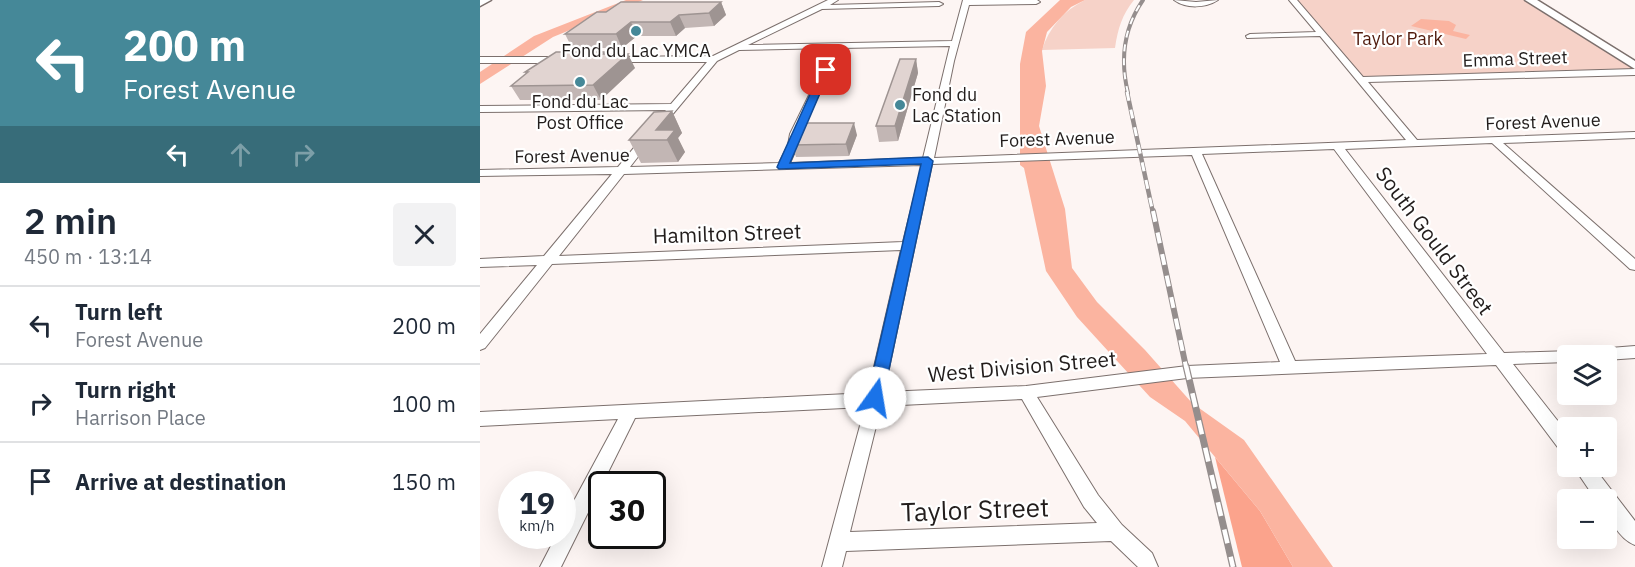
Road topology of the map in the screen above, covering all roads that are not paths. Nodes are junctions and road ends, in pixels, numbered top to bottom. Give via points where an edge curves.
1 (486, 0) edge
2 (834, 0) edge
3 (1178, 0) edge
4 (1214, 0) edge
5 (1293, 0) edge
6 (1530, 0) edge
7 (967, 2) edge
8 (1036, 2) dead end
9 (480, 3) edge
10 (939, 4) dead end
11 (816, 7) junction
12 (1322, 34) junction
13 (1250, 36) dead end
14 (956, 43) junction
15 (838, 45) junction
16 (736, 49) junction
17 (600, 59) edge
18 (714, 59) junction
19 (480, 60) edge
20 (577, 60) edge
21 (1635, 66) edge
22 (1635, 72) edge
23 (1361, 80) junction
24 (673, 106) junction
25 (480, 109) edge
26 (795, 134) junction
27 (1635, 135) edge
28 (1494, 140) junction
29 (1414, 143) junction
30 (1337, 146) junction
31 (1196, 152) junction
32 (928, 161) junction
33 (770, 167) junction
34 (783, 167) junction
35 (620, 171) junction
36 (480, 173) edge
37 (909, 246) junction
38 (547, 260) junction
39 (480, 263) edge
40 (1635, 267) edge
41 (480, 344) edge
42 (1635, 352) edge
43 (1617, 353) edge
44 (1557, 357) edge
45 (1500, 360) junction
46 (1290, 368) junction
47 (1026, 392) junction
48 (875, 398) junction
49 (631, 410) junction
50 (480, 419) edge
51 (1557, 434) edge
52 (1590, 477) edge
53 (1115, 532) junction
54 (1635, 536) edge
55 (838, 542) junction
56 (550, 567) edge
57 (832, 567) edge
58 (1148, 567) edge

1 - 9 street
2 - 11 street
3 - 4 street
5 - 12 street
6 - 21 street
7 - 8 street
7 - 14 street
10 - 11 street
11 - 16 street
12 - 13 street
12 - 23 street
14 - 15 street
14 - 32 street
15 - 16 street
15 - 26 street
16 - 18 street
17 - 18 street
18 - 24 street
19 - 20 street
22 - 23 street, Emma Street
23 - 29 street
24 - 25 street
24 - 35 street
26 - 33 street
26 - 34 street
27 - 28 street, Forest Avenue
28 - 29 street, Forest Avenue
28 - 40 street
29 - 30 street, Forest Avenue
30 - 31 street, Forest Avenue
30 - 45 street, South Gould Street
31 - 32 street, Forest Avenue
31 - 46 street
32 - 34 street, Forest Avenue
32 - 37 street
33 - 34 street, Forest Avenue
33 - 35 street, Forest Avenue
35 - 36 street, Forest Avenue
35 - 38 street
37 - 38 street, Hamilton Street
37 - 48 street
38 - 39 street, Hamilton Street
38 - 41 street
42 - 43 street
44 - 45 street, West Division Street
45 - 46 street, West Division Street
45 - 51 street, South Gould Street
46 - 47 street, West Division Street via 1179,372
47 - 48 street, West Division Street
47 - 53 street via 1091,501
48 - 49 street, West Division Street
48 - 55 street
49 - 50 street, West Division Street
49 - 56 street
52 - 54 street
53 - 55 street, Taylor Street
53 - 58 street
55 - 57 street

